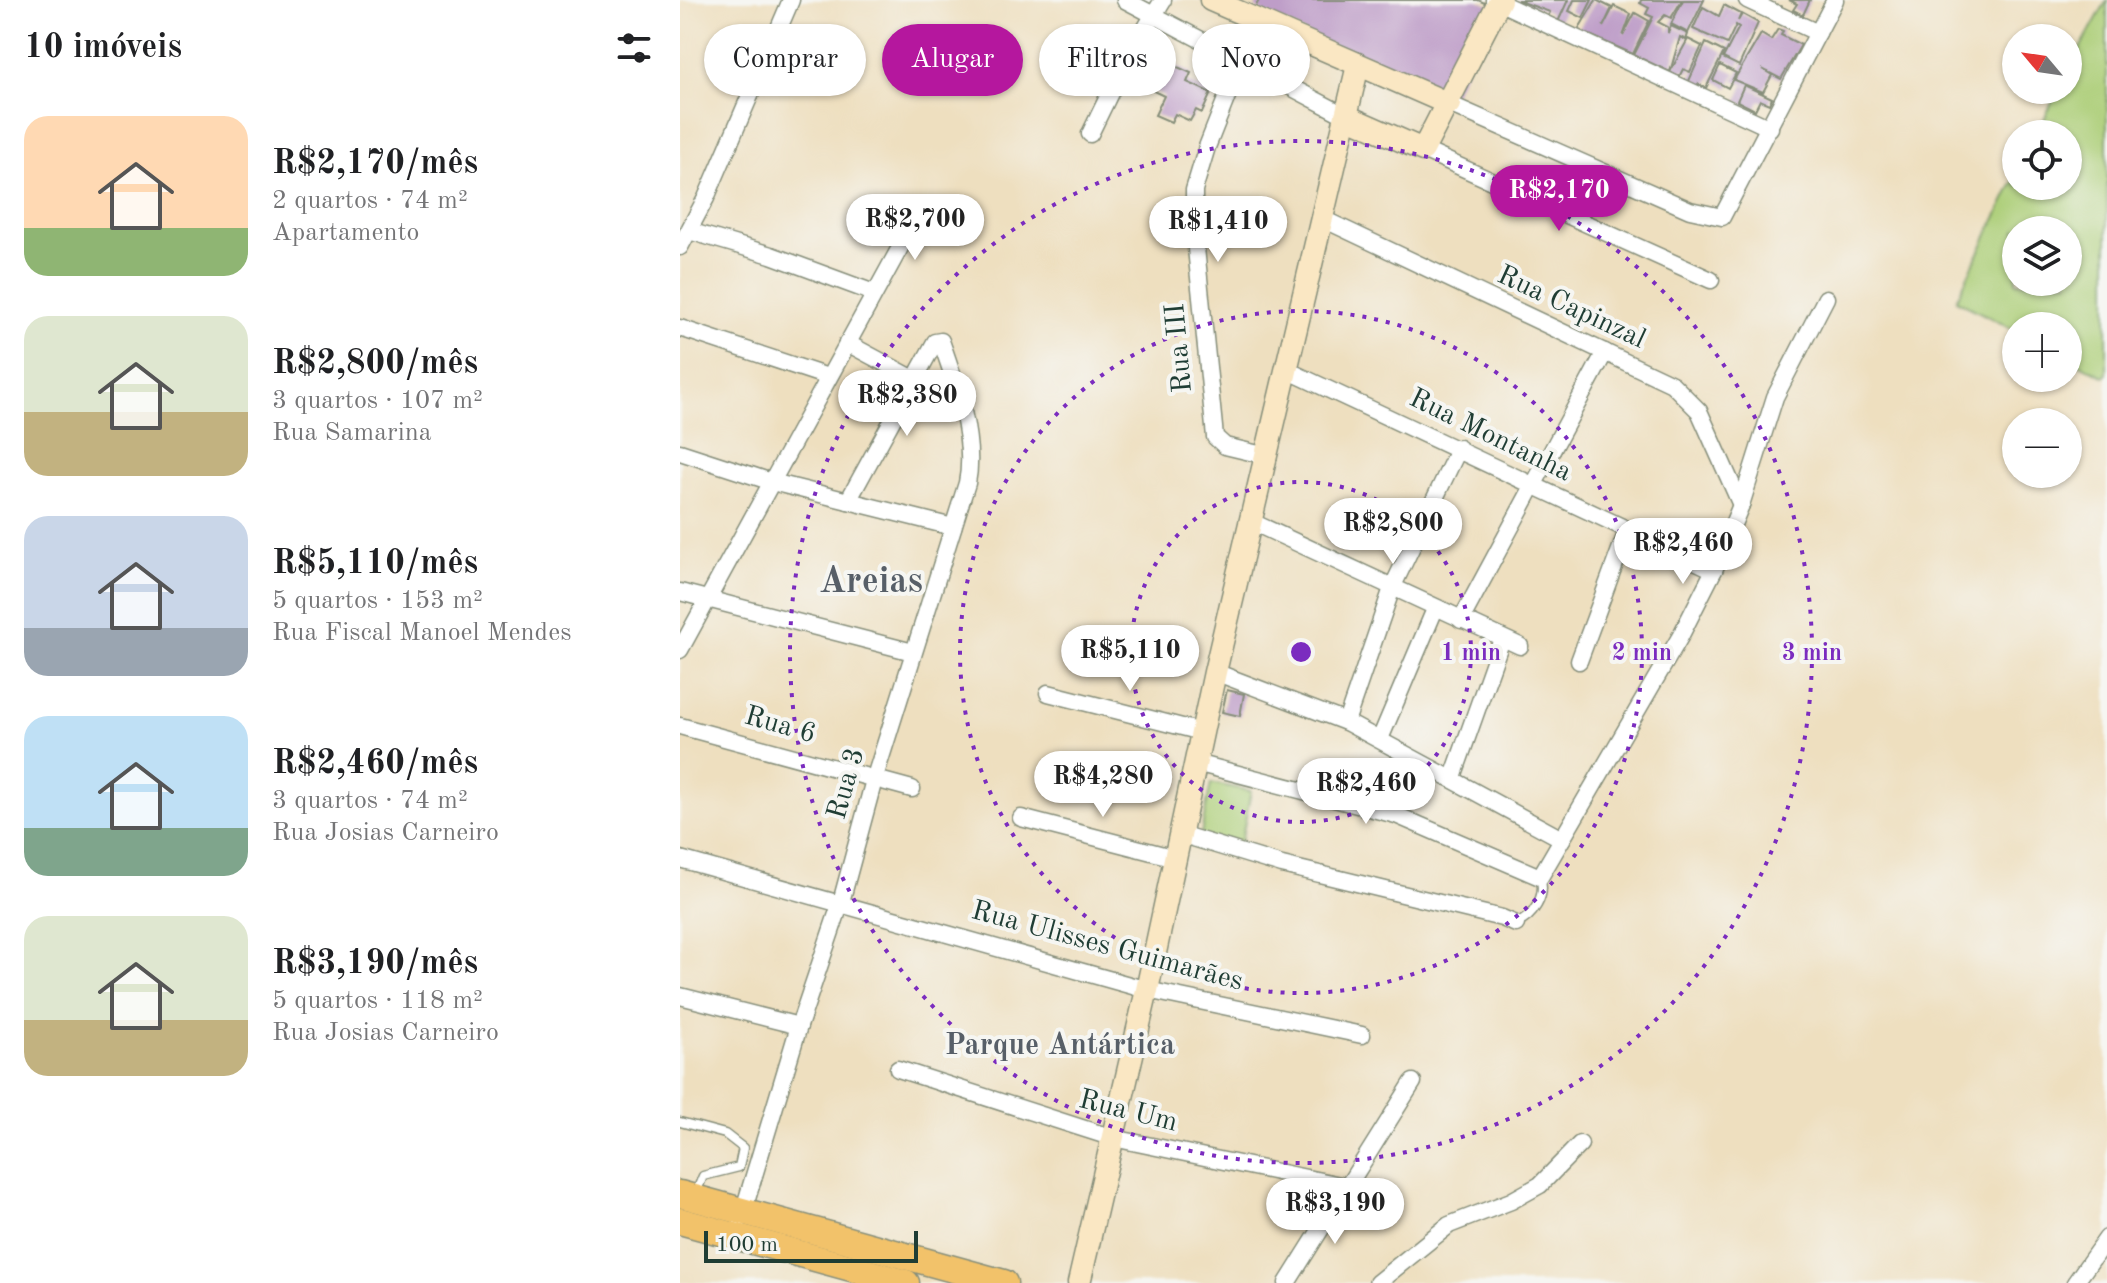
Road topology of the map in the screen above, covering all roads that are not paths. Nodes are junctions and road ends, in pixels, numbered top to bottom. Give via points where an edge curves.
1 (791, 0) edge
2 (1125, 0) edge
3 (1211, 0) edge
4 (1747, 0) edge
5 (1835, 0) edge
6 (1498, 1) edge
7 (1159, 7) edge
8 (1192, 29) edge
9 (1818, 33) junction
10 (1358, 65) junction
11 (1228, 96) edge
12 (1308, 96) edge
13 (1449, 104) junction
14 (1346, 116) junction
15 (1770, 128) junction
16 (1090, 134) dead end
17 (1423, 150) junction
18 (920, 211) dead end
19 (1321, 218) junction
20 (689, 231) junction
21 (680, 247) edge
22 (1711, 280) dead end
23 (874, 293) junction
24 (1826, 298) dead end
25 (680, 328) edge
26 (847, 343) junction
27 (1605, 352) junction
28 (1287, 370) junction
29 (828, 377) junction
30 (916, 380) junction
31 (1459, 448) junction
32 (680, 452) edge
33 (1267, 456) junction
34 (772, 482) junction
35 (1536, 486) junction
36 (848, 501) junction
37 (1741, 505) junction
38 (1250, 521) junction
39 (953, 527) junction
40 (1627, 531) junction
41 (1714, 570) junction
42 (1392, 588) junction
43 (680, 592) edge
44 (709, 600) junction
45 (1435, 609) junction
46 (1461, 620) junction
47 (1502, 639) junction
48 (1520, 646) dead end
49 (680, 650) edge
50 (913, 652) junction
51 (1579, 661) dead end
52 (1215, 672) junction
53 (1048, 693) dead end
54 (1346, 722) junction
55 (680, 726) edge
56 (1202, 732) junction
57 (1380, 739) junction
58 (1196, 763) junction
59 (1453, 777) junction
60 (874, 780) junction
61 (912, 789) dead end
62 (1021, 818) dead end
63 (1180, 834) junction
64 (1562, 839) junction
65 (1175, 858) junction
66 (680, 859) edge
67 (1540, 877) junction
68 (841, 902) junction
69 (1516, 924) joint
70 (1147, 990) junction
71 (680, 996) edge
72 (799, 1026) junction
73 (1362, 1035) dead end
74 (898, 1069) dead end
75 (1413, 1082) dead end
76 (680, 1122) edge
77 (1113, 1138) junction
78 (1580, 1144) dead end
79 (1350, 1187) junction
80 (687, 1196) edge
81 (680, 1221) edge
82 (740, 1224) junction
83 (2107, 1238) edge
84 (2081, 1282) edge
85 (906, 1283) edge
86 (1004, 1283) edge
87 (1079, 1283) edge
88 (1287, 1283) edge
89 (1377, 1283) edge

1 - 20 street
2 - 7 street
3 - 10 street
4 - 9 street
5 - 9 street
6 - 13 street
6 - 15 street
7 - 8 street
7 - 16 street
9 - 15 street
10 - 13 street
10 - 14 street
11 - 33 street, Rua III via 1198,173 1194,228 1215,437 1225,446
12 - 14 street
13 - 15 street via 1715,217 1724,216 1730,207
13 - 17 street
14 - 17 street
14 - 19 street
17 - 22 street
18 - 23 street
19 - 27 street, Rua Capinzal
19 - 28 street
20 - 21 street
20 - 23 street
23 - 26 street
24 - 37 street via 1775,397
25 - 29 street
26 - 29 street
26 - 30 street
27 - 35 street
27 - 37 street, Rua Capinzal via 1672,384 1692,400
28 - 31 street, Rua Montanha
28 - 33 street
29 - 34 street
30 - 36 street
30 - 39 street, Rua 3 via 935,342 942,344 970,456
31 - 35 street, Rua Montanha
31 - 42 street
32 - 34 street
33 - 38 street
34 - 36 street
34 - 44 street
35 - 40 street, Rua Montanha
35 - 46 street
36 - 39 street
37 - 41 street
38 - 42 street
38 - 52 street
39 - 50 street, Rua 3
40 - 41 street, Rua Montanha
40 - 51 street
41 - 64 street
42 - 45 street
42 - 54 street
43 - 44 street
44 - 49 street
44 - 50 street
45 - 46 street
45 - 57 street
46 - 47 street
47 - 48 street
47 - 59 street
50 - 60 street, Rua 3
52 - 54 street
52 - 56 street
53 - 56 street
54 - 57 street
55 - 60 street, Rua 6
56 - 58 street
57 - 59 street
58 - 63 street
58 - 67 street via 1396,815
59 - 64 street
60 - 61 street, Rua 6
60 - 68 street, Rua 3
62 - 65 street
63 - 65 street
63 - 69 street
64 - 67 street
65 - 70 street
66 - 68 street, Rua Ulisses Guimarães
67 - 69 lane via 1540,899 1526,920
68 - 70 street, Rua Ulisses Guimarães
68 - 72 street, Rua 3
70 - 73 street, Rua Ulisses Guimarães
70 - 77 street
71 - 72 street
72 - 82 street, Rua 3
74 - 77 street, Rua Um
75 - 79 street
76 - 80 lane via 725,1134 743,1148 739,1167 703,1176
77 - 79 street, Rua Um
77 - 87 street
78 - 89 street via 1540,1185 1449,1225
79 - 88 street
80 - 82 main road
81 - 82 main road
82 - 85 main road
82 - 86 main road
83 - 84 street

